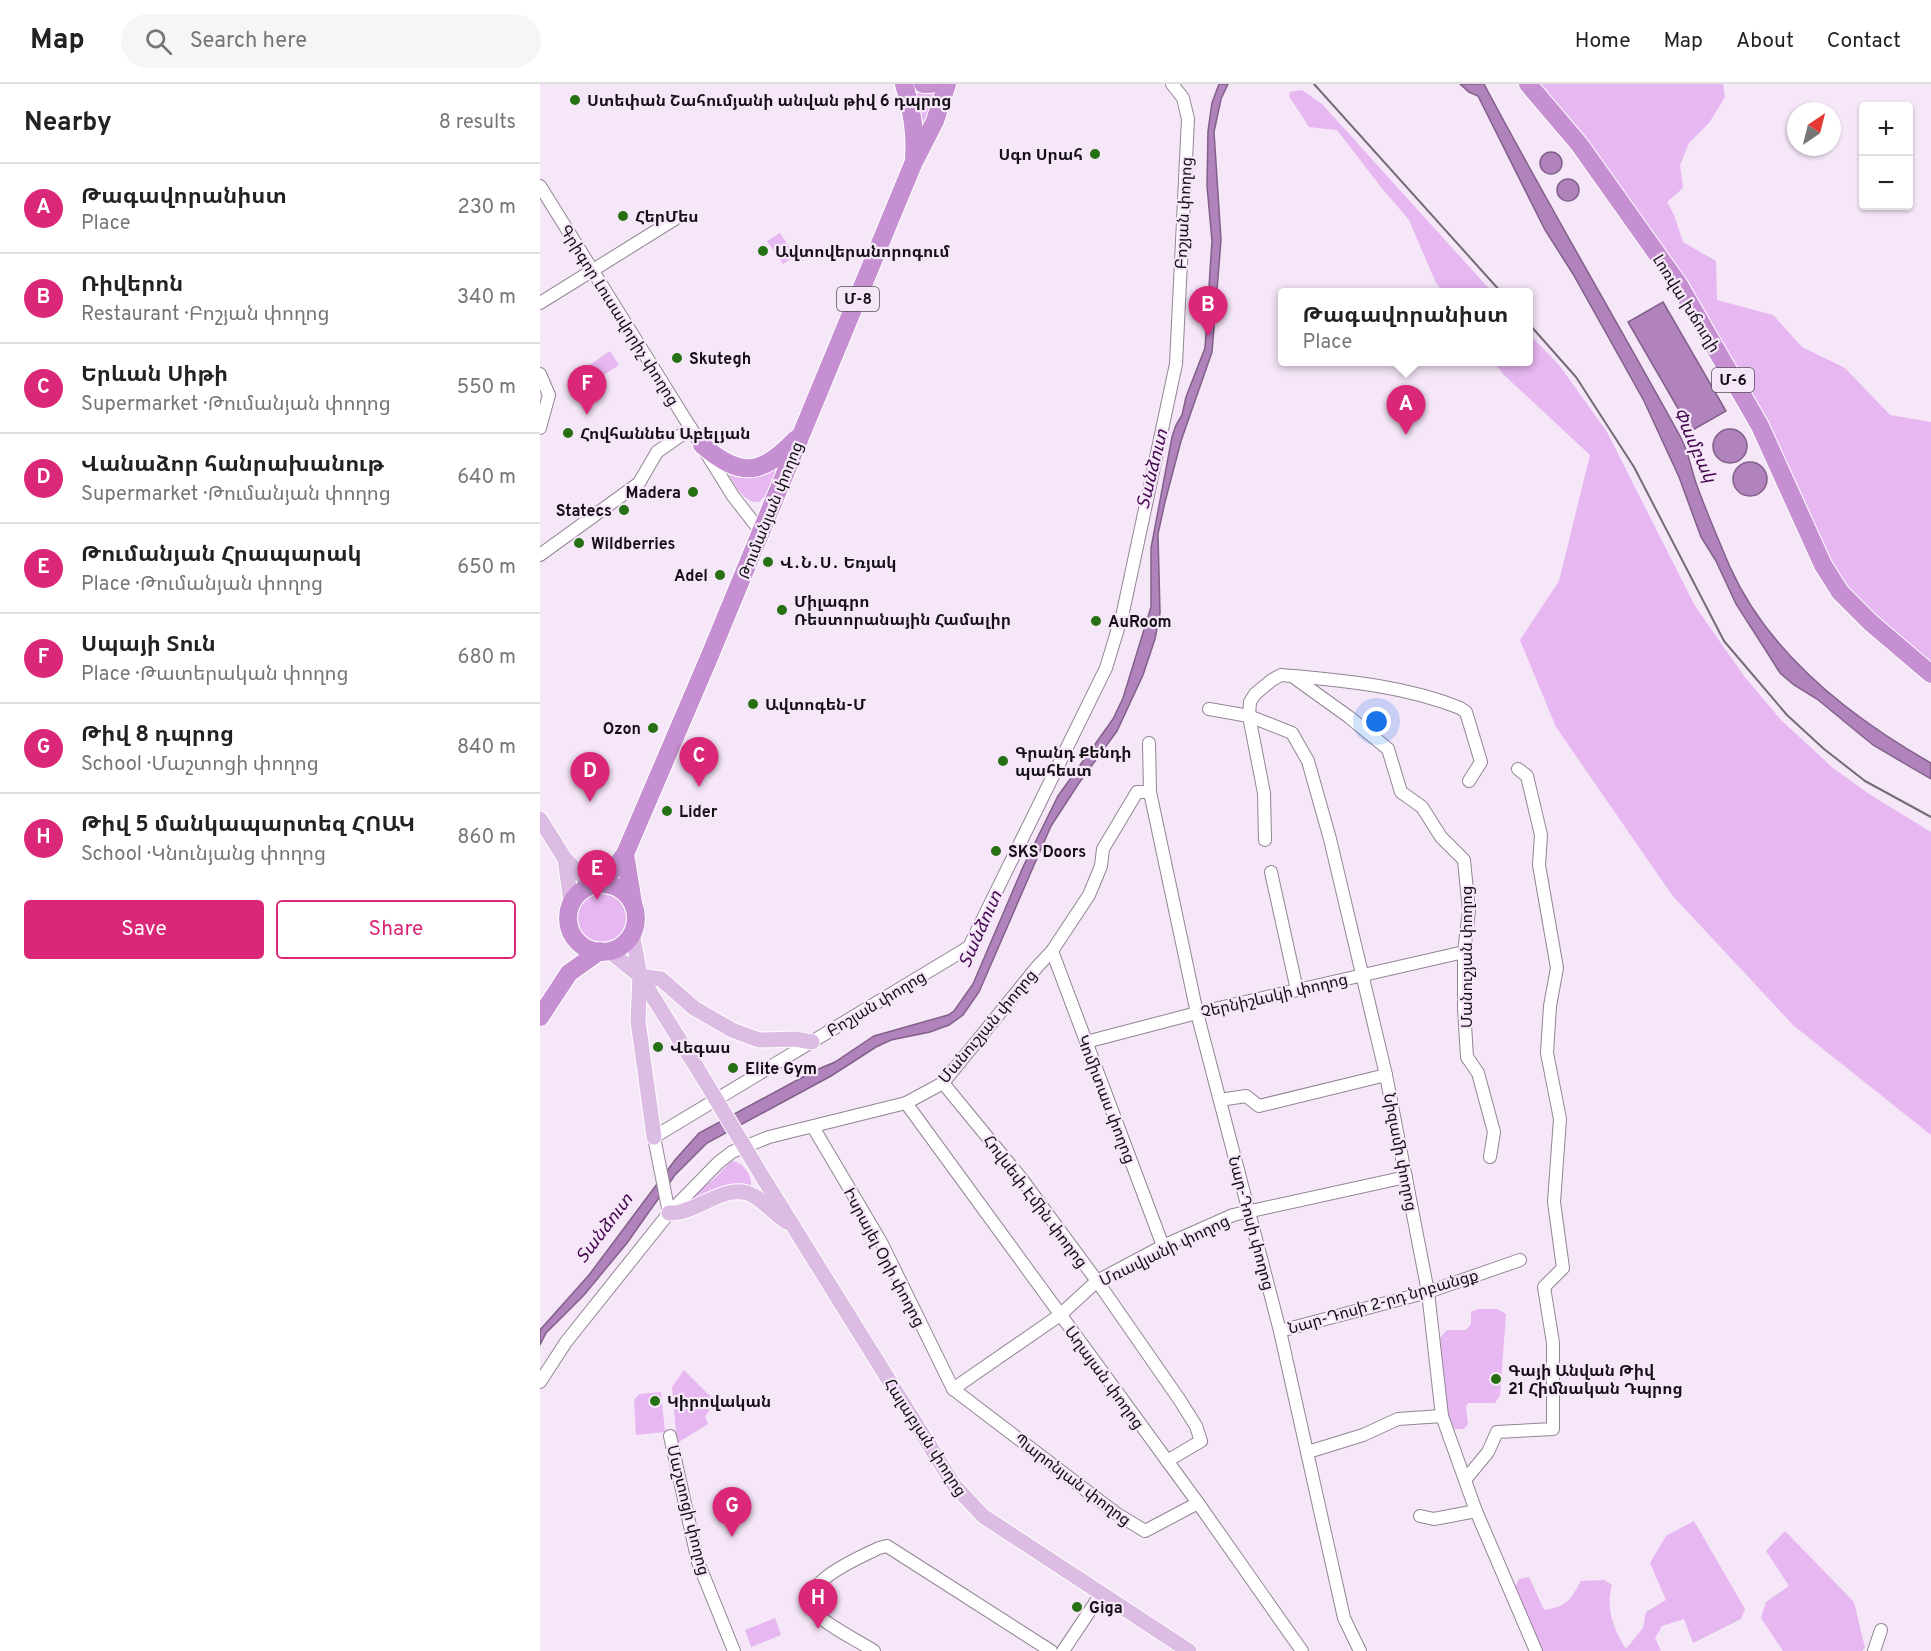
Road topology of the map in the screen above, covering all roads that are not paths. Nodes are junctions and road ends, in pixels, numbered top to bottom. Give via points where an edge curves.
1 (904, 84) edge
2 (924, 84) edge
3 (931, 84) edge
4 (947, 84) edge
5 (1172, 84) edge
6 (1528, 84) edge
7 (913, 164) junction
8 (540, 186) edge
9 (675, 219) dead end
10 (592, 271) junction
11 (540, 303) edge
12 (540, 374) edge
13 (540, 428) edge
14 (691, 428) junction
15 (802, 434) junction
16 (702, 445) junction
17 (761, 531) junction
18 (540, 555) edge
19 (1931, 674) edge
20 (1293, 676) junction
21 (1209, 709) dead end
22 (1249, 716) junction
23 (1149, 743) dead end
24 (1518, 769) dead end
25 (1469, 781) dead end
26 (1150, 792) junction
27 (540, 819) edge
28 (1265, 840) dead end
29 (625, 854) junction
30 (565, 860) junction
31 (1271, 872) dead end
32 (597, 885) junction
33 (572, 902) junction
34 (633, 905) junction
35 (632, 932) junction
36 (575, 938) junction
37 (604, 951) junction
38 (1052, 951) junction
39 (1464, 952) junction
40 (569, 973) junction
41 (1361, 975) junction
42 (640, 976) junction
43 (1297, 990) junction
44 (1197, 1013) junction
45 (540, 1017) edge
46 (812, 1042) junction
47 (1086, 1042) junction
48 (1386, 1075) junction
49 (943, 1083) junction
50 (1220, 1100) junction
51 (906, 1103) junction
52 (813, 1127) junction
53 (654, 1137) junction
54 (1490, 1157) dead end
55 (1406, 1177) junction
56 (1249, 1212) junction
57 (669, 1213) junction
58 (794, 1228) junction
59 (1163, 1246) junction
60 (1520, 1260) dead end
61 (1097, 1281) junction
62 (1428, 1292) junction
63 (1060, 1316) junction
64 (1280, 1331) junction
65 (540, 1382) edge
66 (953, 1389) junction
67 (1442, 1416) junction
68 (670, 1436) dead end
69 (1308, 1452) junction
70 (1167, 1461) junction
71 (1466, 1480) junction
72 (1198, 1503) junction
73 (1476, 1511) junction
74 (1420, 1516) dead end
75 (1101, 1594) junction
76 (1881, 1629) dead end
77 (734, 1651) edge
78 (874, 1651) edge
79 (1051, 1651) edge
80 (1062, 1651) edge
81 (1190, 1651) edge
82 (1302, 1651) edge
83 (1360, 1651) edge
84 (1536, 1651) edge
85 (1874, 1651) edge

1 - 7 highway, Մ-8 via 916,137
2 - 3 highway
4 - 7 highway, Մ-8 via 935,121
5 - 46 street, Բոշյան փողոց via 1183,98 1188,119 1176,364 1135,561 1106,668 969,947
6 - 19 highway, Լոռվա խճուղի / Մ-6 via 1579,144 1679,285 1760,426 1823,565 1840,592
7 - 15 highway, Թումանյան փողոց / Մ-8
8 - 10 street, Գրիգոր Լուսավորիչ փողոց
9 - 10 street
10 - 11 street
10 - 14 street, Գրիգոր Լուսավորիչ փողոց
12 - 13 street via 549,395
14 - 16 street, Գրիգոր Լուսավորիչ փողոց
14 - 18 street via 657,452 639,483
15 - 16 highway via 774,460 748,469 731,465
15 - 17 highway, Թումանյան փողոց / Մ-8
16 - 17 street, Գրիգոր Լուսավորիչ փողոց
17 - 29 highway, Թումանյան փողոց / Մ-8
20 - 22 street via 1281,675 1262,687 1250,702
20 - 25 street via 1402,691 1460,708 1466,712 1482,762
20 - 39 street, Մանուշյան փողոց via 1388,749 1401,792 1422,807 1441,837 1464,860 1469,911
21 - 22 street, Նիզամի փողոց
22 - 28 street via 1264,793
22 - 41 street, Նիզամի փողոց via 1292,733 1308,761
23 - 26 street
24 - 71 street via 1527,776 1540,836 1539,865 1557,968 1547,1053 1560,1119 1554,1202 1563,1268 1544,1287 1553,1343 1553,1429 1497,1432 1488,1452
26 - 38 street, Մանուշյան փողոց via 1137,792 1103,849 1089,896
26 - 44 street, Նար-Դոսի փողոց
27 - 30 main road
29 - 32 highway, Մ-8
29 - 34 highway
30 - 32 main road
30 - 33 main road
31 - 43 street
32 - 33 highway via 584,889
32 - 34 highway via 621,890
33 - 36 highway via 568,921
34 - 35 highway
35 - 37 highway via 625,942
35 - 42 main road
36 - 37 highway via 586,948
36 - 40 highway
37 - 40 highway
37 - 42 main road
38 - 47 street, Կոմիտաս փողոց
38 - 49 street, Մանուշյան փողոց
39 - 41 street, Չերնիշևսկի փողոց
39 - 54 street, Մանուշյան փողոց via 1467,1058 1478,1073 1494,1132
40 - 45 highway
41 - 43 street, Չերնիշևսկի փողոց
41 - 48 street, Նիզամի փողոց
42 - 46 main road via 661,979 694,1008 732,1030 759,1040
42 - 53 main road via 638,1021
42 - 58 main road, Հալաբյան փողոց, bridge
43 - 44 street, Չերնիշևսկի փողոց
44 - 47 street, Չերնիշևսկի փողոց
44 - 50 street, Նար-Դոսի փողոց
46 - 53 street, Բոշյան փողոց
47 - 59 street, Կոմիտաս փողոց
48 - 50 street via 1259,1106 1246,1096
48 - 55 street, Նիզամի փողոց
49 - 51 street, Մանուշյան փողոց
49 - 61 street, Հովսեփ Էմին փողոց via 1021,1178
50 - 56 street, Նար-Դոսի փողոց
51 - 52 street, Մանուշյան փողոց
51 - 63 street, Աղայան փողոց
52 - 57 street, Մանուշյան փողոց via 769,1137 732,1152
52 - 66 street, Իսրայել Օրի փողոց via 881,1242
53 - 57 street
55 - 56 street, Մռավյանի փողոց
55 - 62 street, Նիզամի փողոց
56 - 59 street, Մռավյանի փողոց via 1233,1215
56 - 64 street, Նար-Դոսի փողոց
57 - 58 main road via 685,1211 721,1195 743,1192 756,1197
57 - 65 street, Մանուշյան փողոց via 566,1342
58 - 75 main road, Հալաբյան փողոց via 954,1485 983,1516
59 - 61 street, Մռավյանի փողոց
60 - 62 street, Նար-Դոսի 2-րդ նրբանցք
61 - 63 street, Մռավյանի փողոց
61 - 70 street, Հովսեփ Էմին փողոց via 1200,1434 1201,1441
62 - 64 street, Նար-Դոսի 2-րդ նրբանցք
62 - 67 street, Նիզամի փողոց
63 - 66 street, Մռավյանի փողոց
63 - 70 street, Աղայան փողոց
64 - 69 street, Նար-Դոսի փողոց
66 - 72 street, Պարոնյան փողոց via 1145,1531
67 - 69 street via 1398,1419
67 - 71 street, Նիզամի փողոց
68 - 77 street, Մաշտոցի փողոց via 699,1562
69 - 83 street, Նար-Դոսի փողոց via 1344,1618
70 - 72 street, Աղայան փողոց
71 - 73 street, Նիզամի փողոց
72 - 82 street, Աղայան փողոց
73 - 74 street via 1434,1519
73 - 84 street, Նիզամի փողոց
75 - 80 street
75 - 81 main road, Հալաբյան փողոց
76 - 85 street
78 - 79 street via 817,1615 811,1597 824,1576 887,1546

